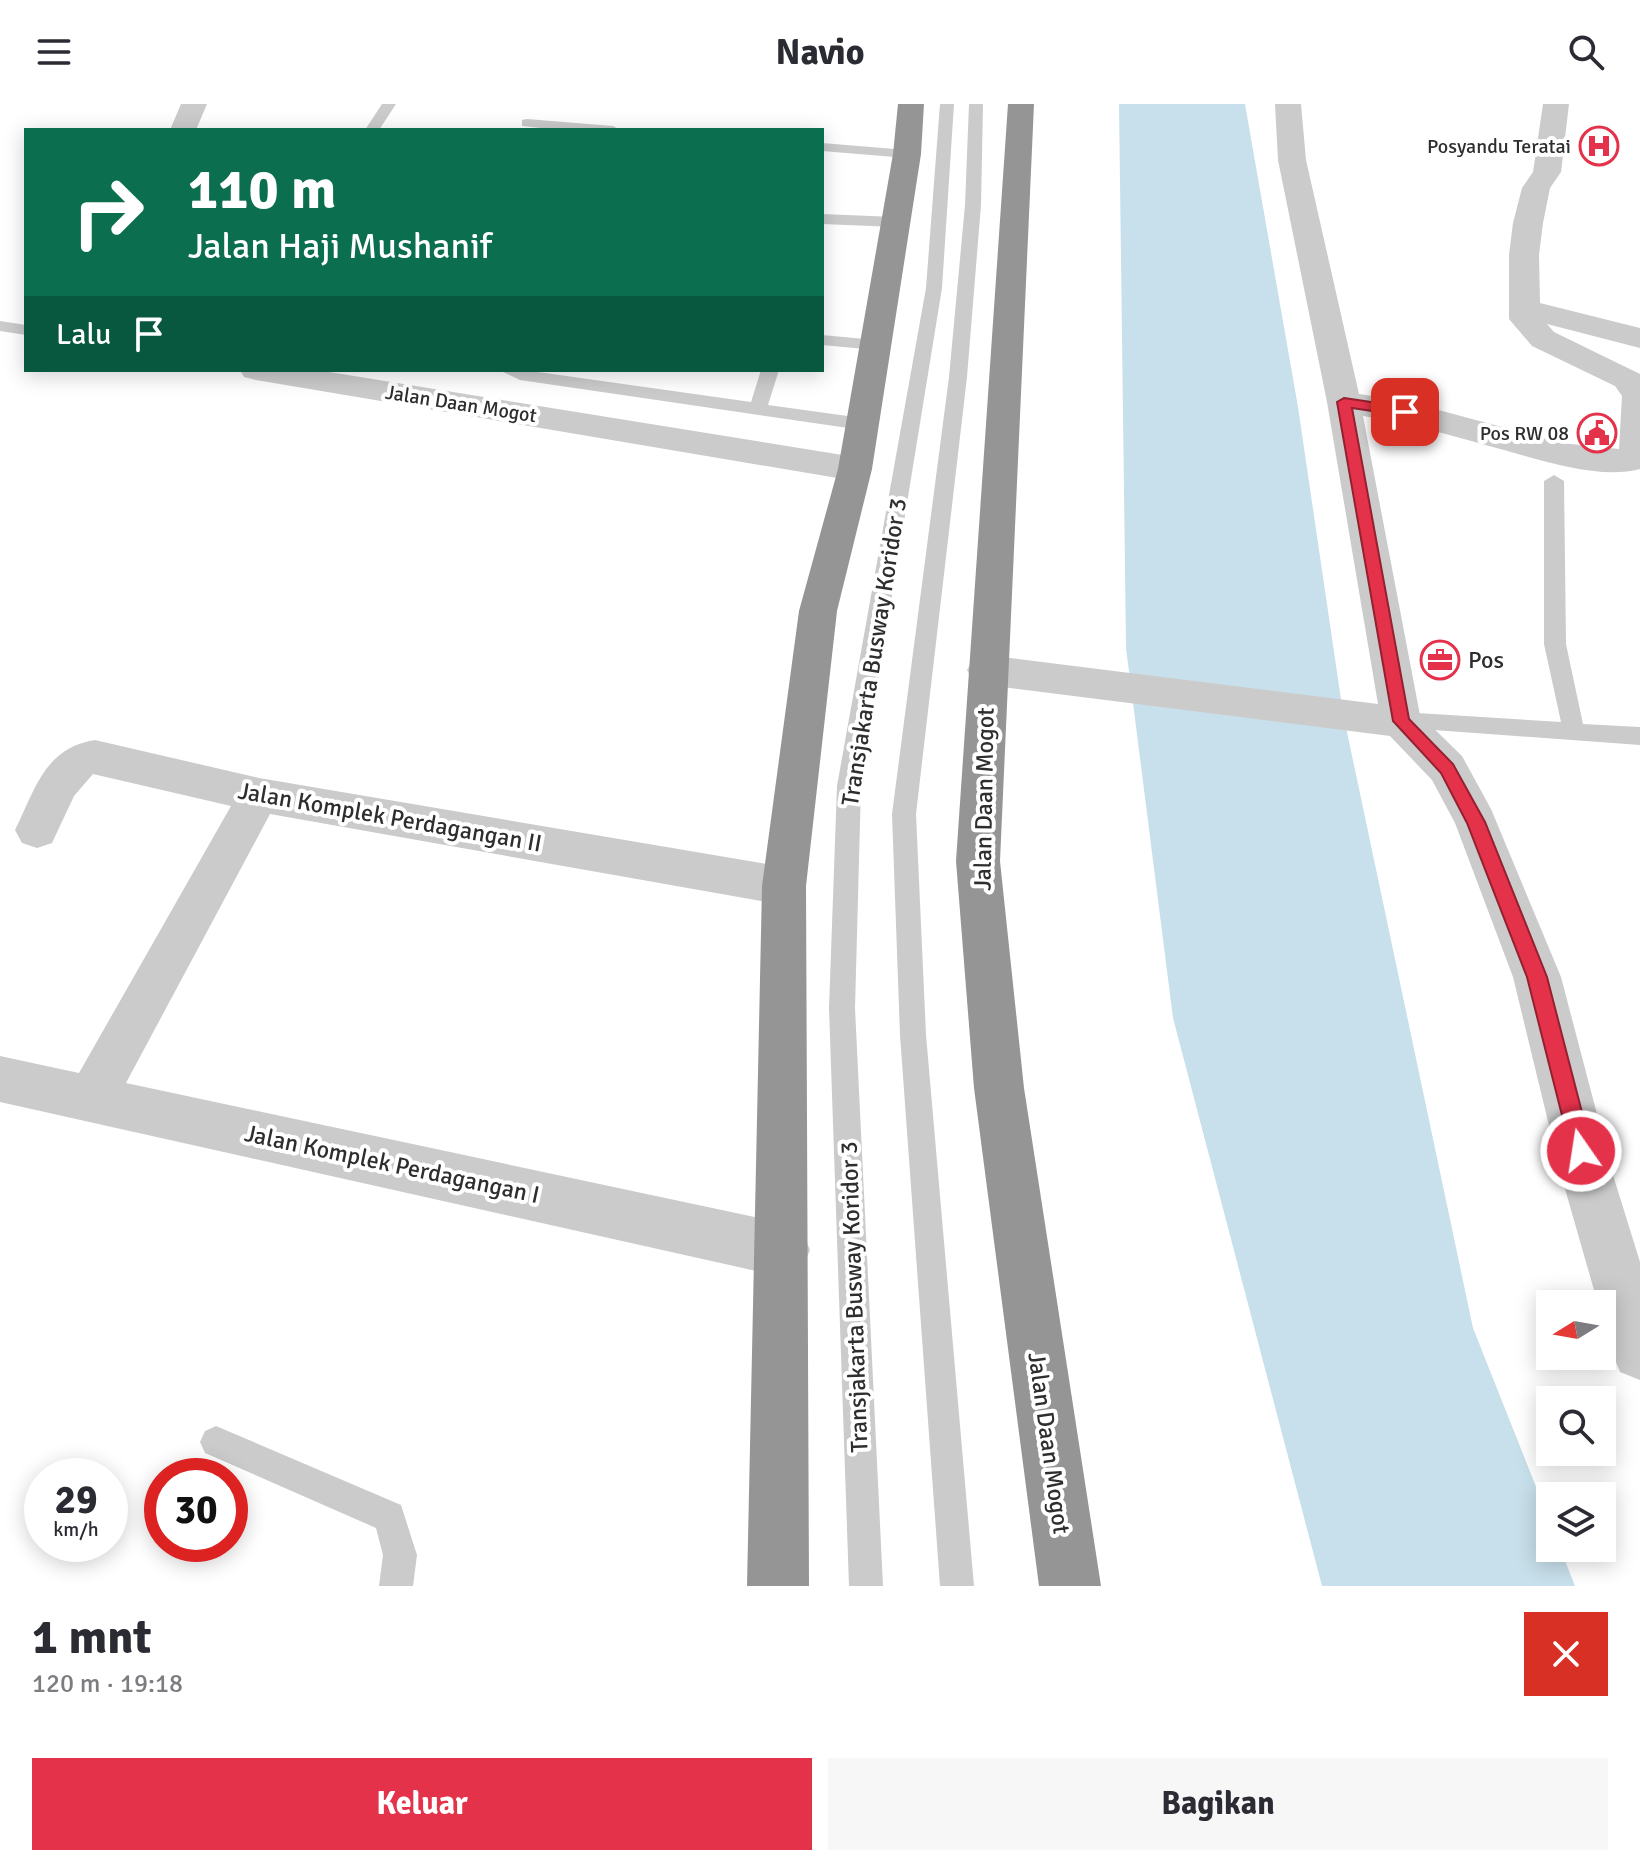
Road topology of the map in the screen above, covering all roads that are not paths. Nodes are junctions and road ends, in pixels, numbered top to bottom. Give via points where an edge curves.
1 (194, 104) edge
2 (389, 104) edge
3 (911, 104) edge
4 (947, 104) edge
5 (976, 104) edge
6 (1021, 104) edge
7 (1288, 104) edge
8 (1556, 104) edge
9 (527, 123) dead end
10 (184, 128) edge
11 (373, 128) edge
12 (588, 128) edge
13 (824, 147) edge
14 (907, 154) junction
15 (824, 219) edge
16 (895, 222) junction
17 (1525, 309) junction
18 (0, 326) edge
19 (24, 330) edge
20 (1640, 338) edge
21 (824, 340) edge
22 (876, 345) junction
23 (268, 372) edge
24 (513, 372) edge
25 (769, 372) edge
26 (1344, 402) junction
27 (758, 408) junction
28 (862, 424) junction
29 (855, 469) junction
30 (1554, 481) dead end
31 (987, 670) junction
32 (1382, 720) junction
33 (1574, 732) junction
34 (1640, 736) edge
35 (259, 795) junction
36 (37, 830) dead end
37 (784, 886) junction
38 (0, 1079) edge
39 (91, 1099) junction
40 (783, 1250) junction
41 (1640, 1352) edge
42 (216, 1442) dead end
43 (396, 1586) edge
44 (778, 1586) edge
45 (866, 1586) edge
46 (957, 1586) edge
47 (1070, 1586) edge

1 - 10 street
2 - 11 lane
3 - 14 highway
4 - 45 lane, Transjakarta Busway Koridor 3 via 934,288 849,786 842,1008
5 - 46 lane, Transjakarta Busway Koridor 3 via 958,377 904,814 913,1035
6 - 31 highway, Jalan Daan Mogot
7 - 26 street via 1292,160
8 - 17 street via 1547,172 1536,188 1528,223
9 - 12 lane
13 - 14 lane
14 - 16 highway
15 - 16 lane
16 - 22 highway
17 - 20 street
17 - 26 street via 1525,319 1543,339 1635,386 1636,458 1561,454 1405,412
18 - 19 lane
21 - 22 lane
22 - 28 highway
23 - 29 street, Jalan Daan Mogot
24 - 27 lane
25 - 27 lane
26 - 32 street
27 - 28 lane
28 - 29 highway
29 - 37 highway via 818,611
30 - 33 lane via 1555,644
31 - 32 street
31 - 47 highway, Jalan Daan Mogot via 978,861 999,1088
32 - 33 lane
32 - 41 street via 1447,768 1476,822 1537,977 1587,1175
33 - 34 lane
35 - 36 street, Jalan Komplek Perdagangan II via 87,756 71,765
35 - 37 street, Jalan Komplek Perdagangan II
35 - 39 street
37 - 40 highway
38 - 39 street, Jalan Komplek Perdagangan I
39 - 40 street, Jalan Komplek Perdagangan I
40 - 44 highway
42 - 43 lane via 389,1517 400,1555

